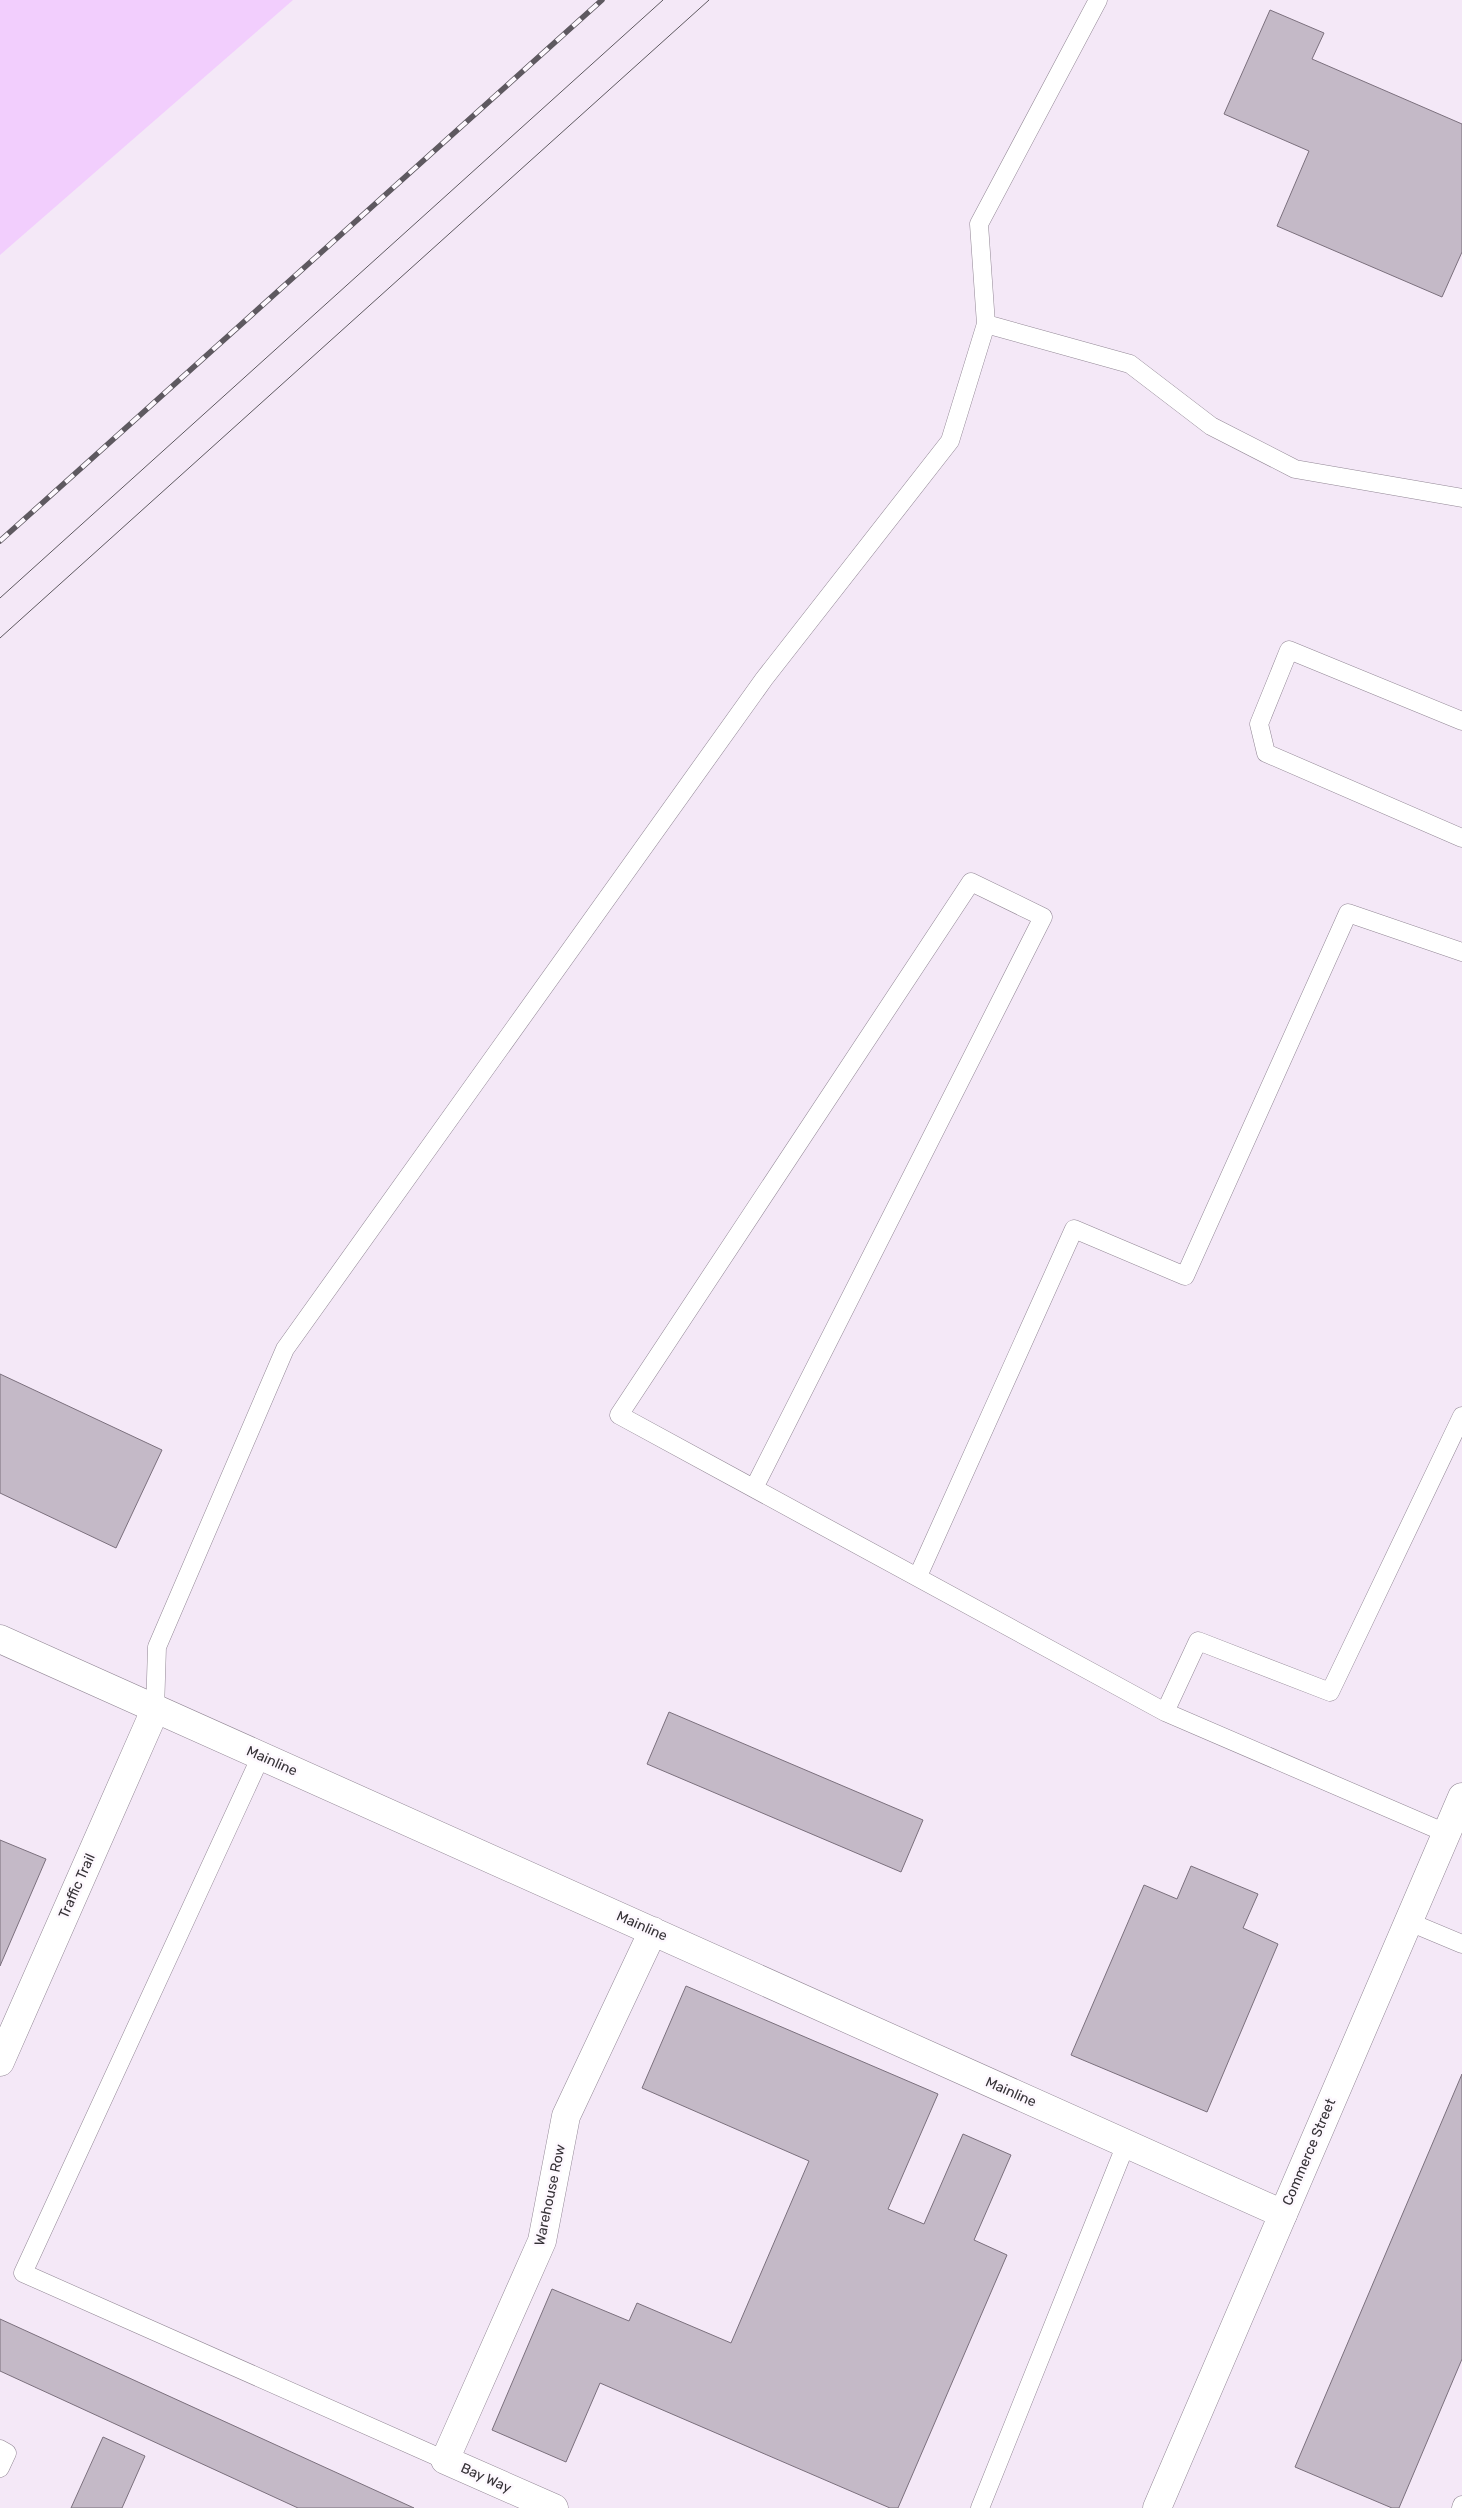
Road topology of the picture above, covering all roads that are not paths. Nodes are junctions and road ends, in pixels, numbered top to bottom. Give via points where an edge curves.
1 (1098, 0) edge
2 (986, 324) junction
3 (1462, 498) edge
4 (1462, 721) edge
5 (1462, 838) edge
6 (1462, 952) edge
7 (1462, 1416) edge
8 (754, 1488) junction
9 (918, 1576) junction
10 (0, 1640) edge
11 (155, 1710) junction
12 (1165, 1712) junction
13 (261, 1756) junction
14 (1462, 1797) edge
15 (1446, 1833) junction
16 (1407, 1921) junction
17 (653, 1932) junction
18 (1462, 1944) edge
19 (0, 2062) edge
20 (1126, 2144) junction
21 (1283, 2214) junction
22 (0, 2450) edge
23 (445, 2460) junction
24 (0, 2468) edge
25 (554, 2508) edge
26 (980, 2508) edge
27 (1157, 2508) edge

1 - 2 lane via 979,224
2 - 3 lane via 1130,364 1211,426 1295,469
2 - 11 lane via 950,441 764,679 285,1349 157,1647
4 - 5 lane via 1289,650 1258,724 1266,753
6 - 9 lane via 1348,913 1185,1276 1074,1229
7 - 12 lane via 1330,1692 1198,1641
8 - 8 lane via 619,1416 970,882 1043,917
8 - 9 lane
9 - 12 lane
10 - 11 street, Mainline
11 - 13 street, Mainline
11 - 19 street, Traffic Trail
12 - 15 lane
13 - 17 street, Mainline
13 - 23 lane via 23,2272
14 - 15 street, Commerce Street
15 - 16 street, Commerce Street
16 - 18 lane
16 - 21 street, Commerce Street
17 - 20 street, Mainline
17 - 23 street, Warehouse Row via 566,2116 542,2241
20 - 21 street, Mainline
20 - 26 lane
21 - 27 street, Commerce Street
22 - 24 lane via 7,2453
23 - 25 street, Bay Way

